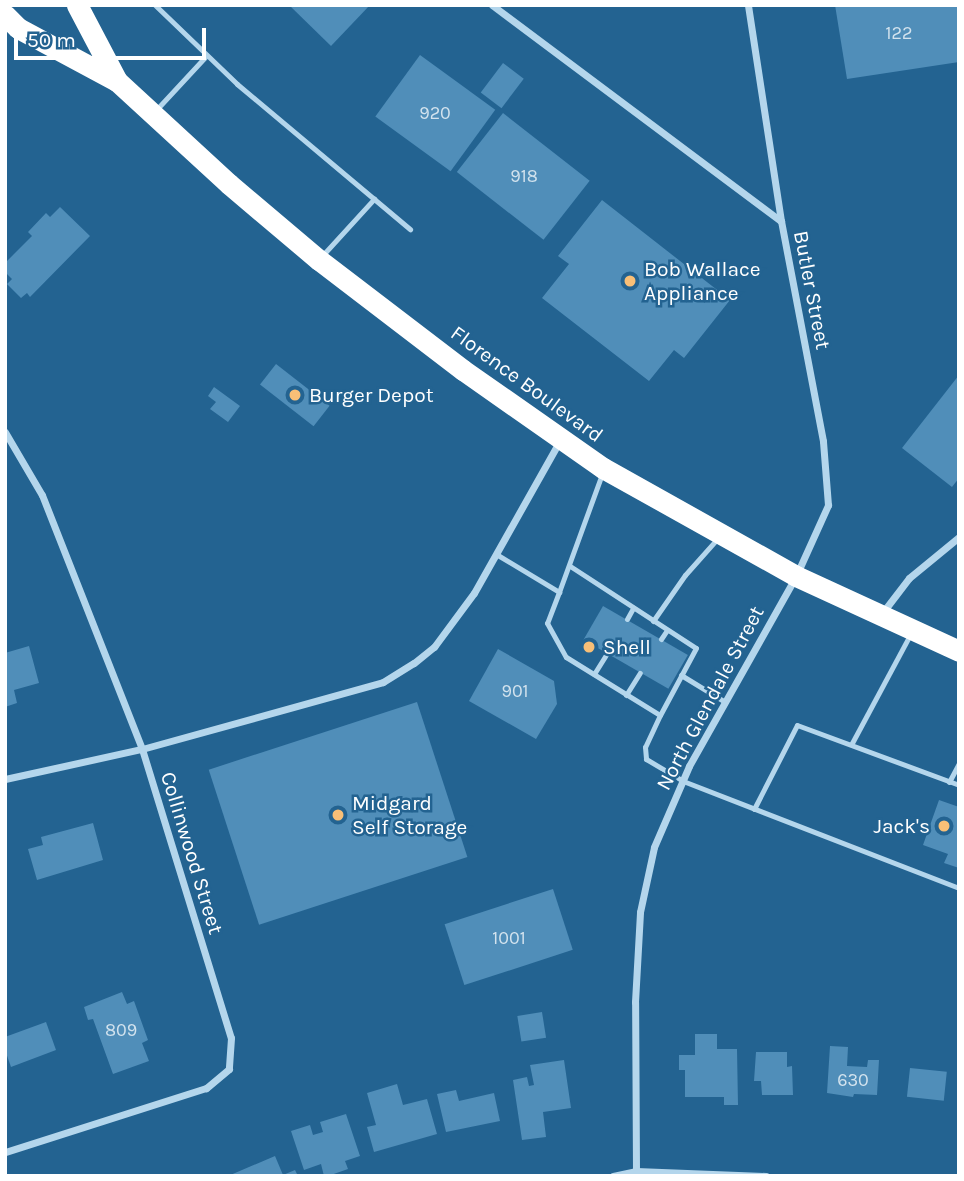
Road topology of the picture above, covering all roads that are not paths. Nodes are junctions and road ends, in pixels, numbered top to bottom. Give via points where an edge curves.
1 (77, 5) edge
2 (155, 5) edge
3 (492, 5) edge
4 (748, 5) edge
5 (5, 15) edge
6 (206, 56) junction
7 (117, 81) junction
8 (152, 115) junction
9 (374, 199) junction
10 (780, 220) junction
11 (410, 229) dead end
12 (319, 260) junction
13 (5, 432) edge
14 (562, 438) junction
15 (603, 468) junction
16 (721, 534) junction
17 (959, 537) edge
18 (496, 554) junction
19 (570, 566) junction
20 (796, 576) junction
21 (559, 592) junction
22 (633, 608) junction
23 (881, 615) junction
24 (627, 620) dead end
25 (653, 621) junction
26 (667, 630) junction
27 (912, 630) junction
28 (661, 639) dead end
29 (959, 651) edge
30 (607, 653) dead end
31 (640, 673) dead end
32 (594, 674) junction
33 (681, 675) junction
34 (625, 695) junction
35 (725, 702) junction
36 (660, 715) junction
37 (852, 743) junction
38 (142, 749) junction
39 (959, 763) edge
40 (5, 779) edge
41 (683, 781) junction
42 (949, 782) junction
43 (959, 785) edge
44 (754, 809) junction
45 (959, 888) edge
46 (5, 1152) edge
47 (636, 1171) junction
48 (613, 1176) edge
49 (766, 1176) edge

1 - 7 highway, Florence Boulevard
2 - 6 lane
3 - 10 street
4 - 10 street, Butler Street
5 - 7 highway, Florence Boulevard via 18,28
6 - 8 lane
6 - 9 lane
7 - 8 highway, Florence Boulevard
8 - 12 highway, Florence Boulevard
9 - 11 lane
9 - 12 lane
10 - 20 street, Butler Street via 823,440 828,505
12 - 14 highway, Florence Boulevard via 463,370
13 - 38 street, Collinwood Street via 42,495
14 - 15 highway, Florence Boulevard
14 - 18 street
15 - 16 highway, Florence Boulevard
15 - 19 lane
16 - 20 highway, Florence Boulevard
16 - 25 lane
17 - 23 street via 909,578
18 - 21 lane
18 - 38 street via 434,647 383,682
19 - 21 lane
19 - 22 lane
20 - 23 highway, Florence Boulevard
20 - 35 street, North Glendale Street
21 - 32 lane via 547,623 566,657
22 - 24 lane
22 - 25 lane
23 - 27 highway, Florence Boulevard
25 - 26 lane
26 - 28 lane
26 - 33 lane via 696,648
27 - 29 highway, Florence Boulevard
27 - 37 lane
30 - 32 lane
31 - 34 lane
32 - 34 lane
33 - 35 lane
33 - 36 lane
34 - 36 lane
35 - 41 street, North Glendale Street
36 - 41 lane via 645,747 646,760
37 - 42 lane
37 - 44 lane via 797,725
38 - 40 street
38 - 46 street, Collinwood Street via 231,1038 229,1069 206,1088
39 - 42 lane
41 - 44 lane
41 - 47 street, North Glendale Street via 654,848 640,912 635,1002
42 - 43 lane
44 - 45 lane
47 - 48 street
47 - 49 street

